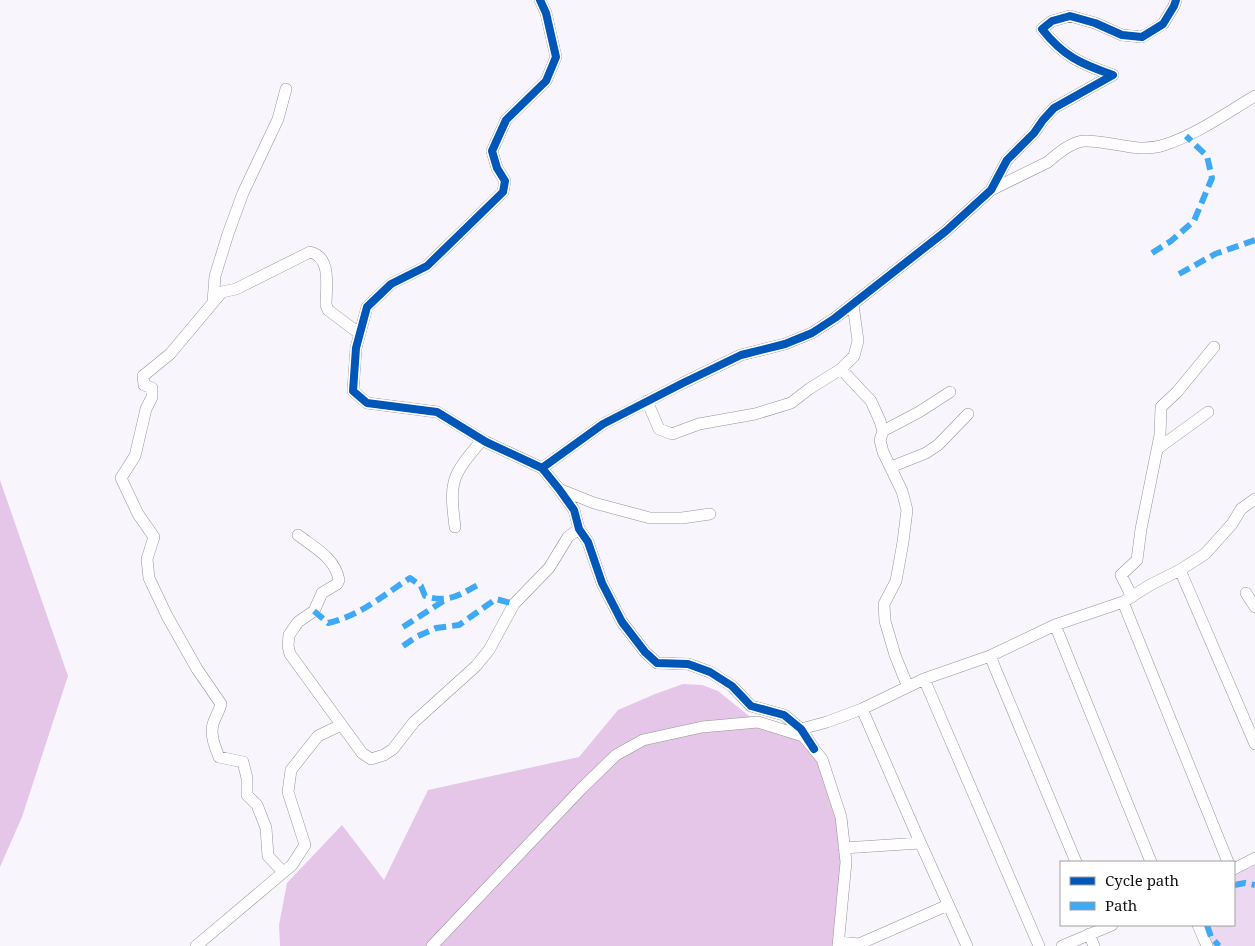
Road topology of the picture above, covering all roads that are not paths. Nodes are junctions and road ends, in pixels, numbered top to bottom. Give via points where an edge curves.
1 (540, 0) edge
2 (1176, 0) edge
3 (286, 89) dead end
4 (1255, 96) edge
5 (991, 190) junction
6 (213, 302) junction
7 (853, 304) junction
8 (360, 334) junction
9 (1214, 347) dead end
10 (841, 368) junction
11 (950, 392) dead end
12 (647, 401) junction
13 (1208, 412) dead end
14 (968, 414) dead end
15 (883, 431) junction
16 (482, 440) junction
17 (1157, 449) junction
18 (891, 466) junction
19 (542, 468) junction
20 (559, 489) junction
21 (1255, 500) edge
22 (710, 514) dead end
23 (455, 527) dead end
24 (579, 528) junction
25 (298, 535) dead end
26 (1180, 570) junction
27 (1246, 593) dead end
28 (1127, 599) junction
29 (1255, 607) edge
30 (1055, 625) junction
31 (990, 656) junction
32 (924, 679) junction
33 (908, 687) junction
34 (862, 709) junction
35 (341, 724) junction
36 (801, 729) junction
37 (1255, 743) edge
38 (814, 749) junction
39 (920, 843) junction
40 (844, 848) junction
41 (1255, 858) edge
42 (1076, 861) edge
43 (1151, 861) edge
44 (1228, 861) edge
45 (1235, 868) edge
46 (283, 872) junction
47 (948, 905) junction
48 (1106, 926) edge
49 (1198, 926) edge
50 (1089, 934) junction
51 (838, 944) edge
52 (196, 946) edge
53 (432, 946) edge
54 (967, 946) edge
55 (1039, 946) edge
56 (1062, 946) edge
57 (1094, 946) edge
58 (1206, 946) edge

1 - 8 street via 556,57 546,81 506,120 492,151 505,181 503,192 426,266 391,284 366,307
2 - 5 street via 1163,24 1142,37 1122,35 1070,16 1052,21 1042,29 1055,46 1075,59 1113,75 1054,108 1007,160
3 - 6 street via 278,119 243,193 228,234 215,276
4 - 5 street via 1186,136 1162,146 1142,148 1083,141
5 - 7 street via 946,231
6 - 8 street via 222,292 236,289 310,252 322,260 326,269 328,310
6 - 46 street via 170,354 143,376 144,386 152,388 152,397 135,456 121,478 138,514 154,537 147,559 149,578 197,669 221,704 213,724 213,742 219,757 243,762 247,796 257,805 266,828 268,856
7 - 10 street via 858,341 854,356
7 - 12 street via 812,333 785,344 741,355
8 - 16 street via 356,348 354,391 367,403 437,412
9 - 17 street via 1177,392 1160,407
10 - 12 street via 791,403 755,414 699,424 672,434 658,429
10 - 15 street via 871,401
11 - 15 street
12 - 19 street via 603,424
13 - 17 street
14 - 18 street via 938,445
15 - 18 street via 880,440
16 - 19 street
16 - 23 street via 458,470 454,482
17 - 28 street via 1137,560 1121,575
18 - 33 street via 907,510 896,581 884,604 885,621
19 - 20 street
20 - 22 street via 594,503 650,518
20 - 24 street via 574,510
21 - 26 street via 1242,509 1205,554
24 - 35 street via 568,537 548,568 514,604 485,656 414,722 393,749 371,759 362,753
24 - 36 street via 622,622 657,663 688,664 710,672 732,686 751,706 784,715
25 - 35 street via 331,560 339,580 322,593 314,611 298,622 289,635 288,646 290,654
26 - 28 street
26 - 37 street
27 - 29 street
28 - 30 street
28 - 44 street
30 - 31 street
30 - 43 street
31 - 32 street
31 - 42 street
32 - 33 street
32 - 55 street
33 - 34 street
34 - 36 street
34 - 39 street
35 - 46 street via 318,736 291,770 288,792 305,845 292,865
36 - 38 street
38 - 40 street via 822,759 841,817
38 - 53 street via 803,736 758,722 702,727 643,740 616,755 580,789
39 - 40 street
39 - 47 street
40 - 51 street via 846,862
41 - 45 street
46 - 52 street
47 - 51 street via 859,944
47 - 54 street
48 - 50 street
49 - 58 street
50 - 56 street
50 - 57 street

